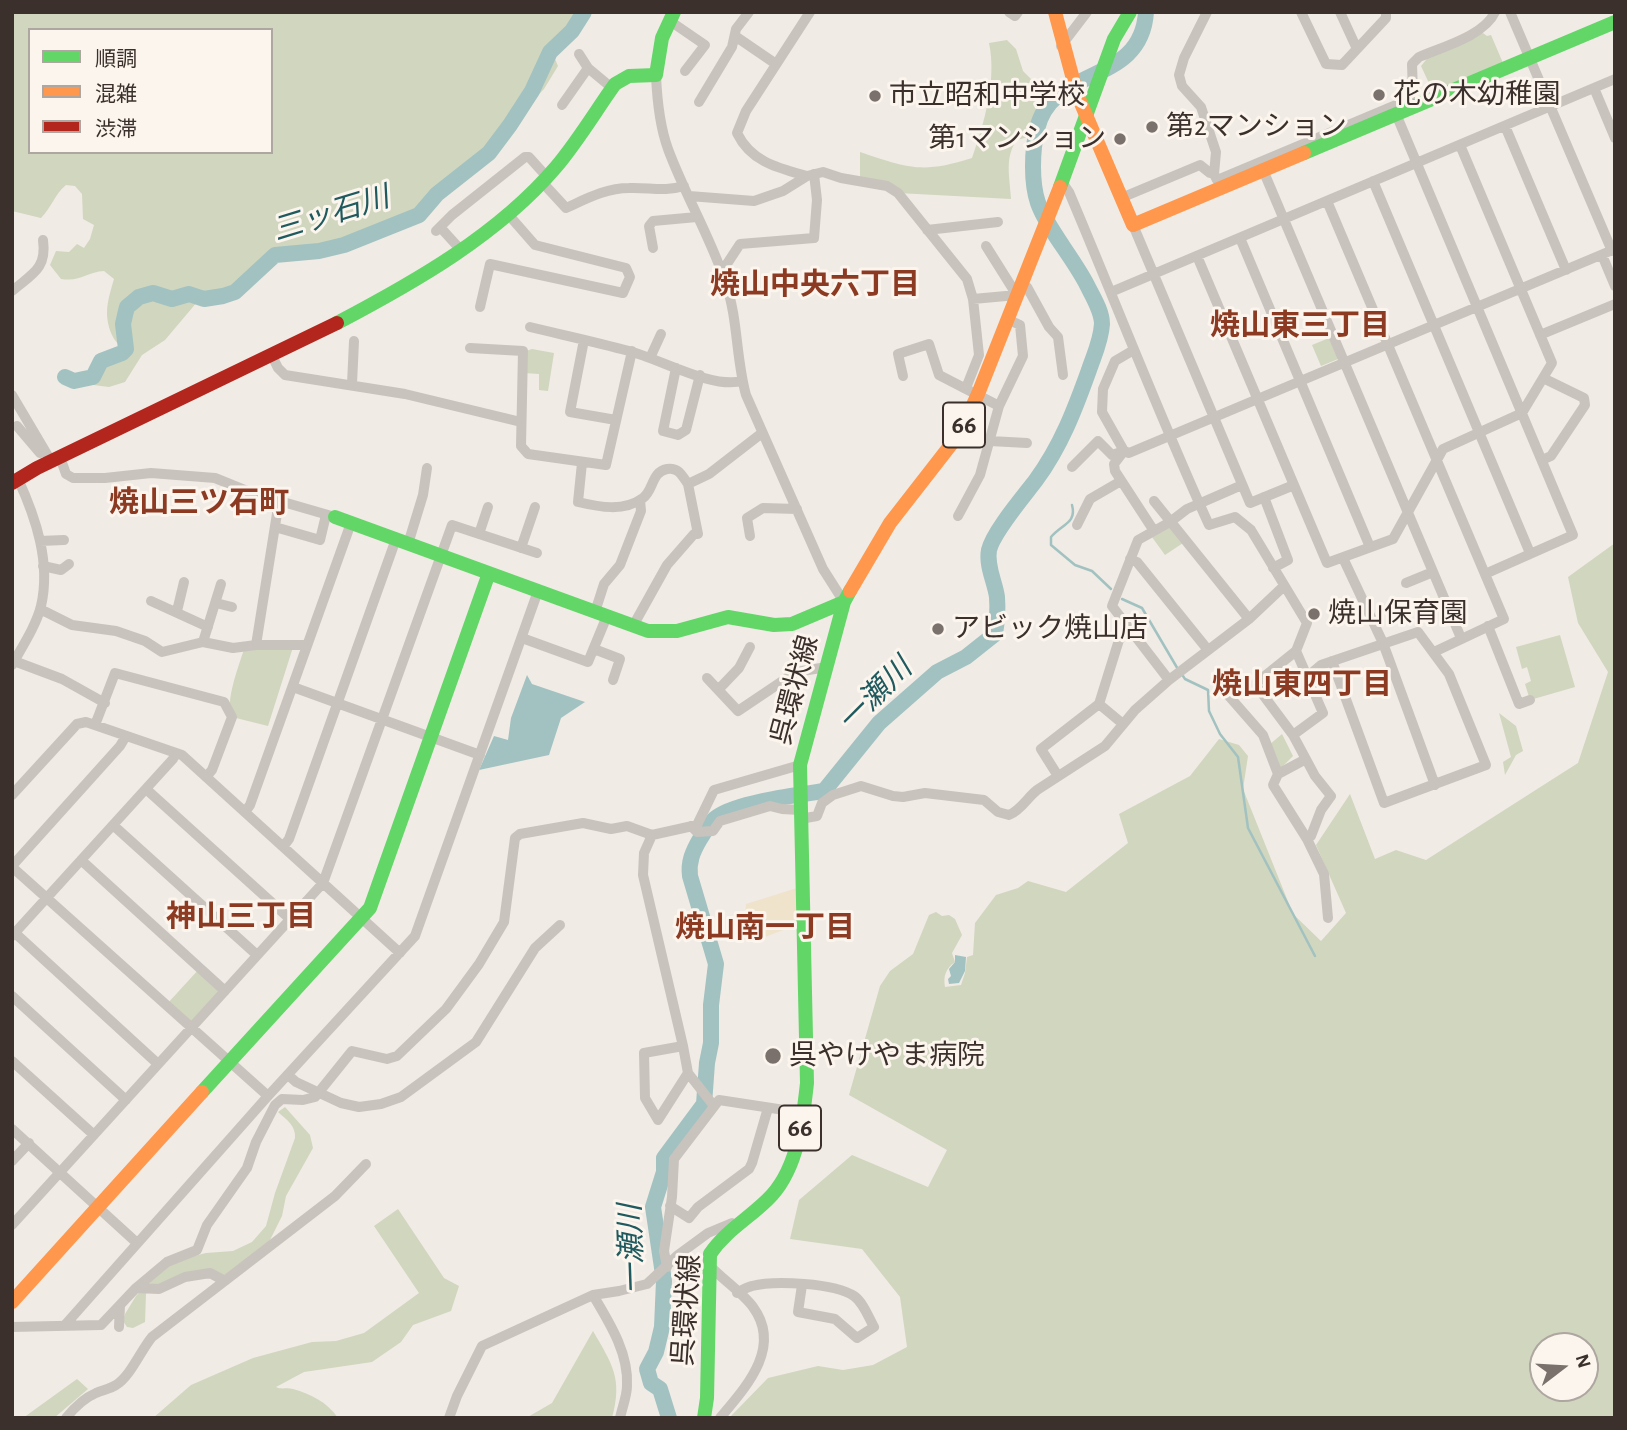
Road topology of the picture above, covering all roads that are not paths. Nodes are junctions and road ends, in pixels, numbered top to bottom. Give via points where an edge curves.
1 (749, 12) edge
2 (810, 12) edge
3 (1009, 12) edge
4 (1018, 12) edge
5 (1055, 12) edge
6 (1087, 12) edge
7 (1130, 12) edge
8 (1207, 12) edge
9 (1301, 12) edge
10 (1340, 12) edge
11 (1386, 12) edge
12 (1494, 12) edge
13 (1510, 12) edge
14 (672, 17) edge
15 (1615, 22) edge
16 (734, 36) junction
17 (1061, 46) junction
18 (1357, 49) junction
19 (579, 54) dead end
20 (1529, 58) junction
21 (776, 64) junction
22 (588, 68) junction
23 (685, 71) dead end
24 (656, 75) junction
25 (1615, 79) edge
26 (612, 88) junction
27 (1594, 88) junction
28 (699, 102) dead end
29 (562, 105) dead end
30 (1550, 107) junction
31 (1086, 113) junction
32 (1396, 114) junction
33 (1505, 126) junction
34 (1615, 138) edge
35 (1460, 145) junction
36 (1416, 163) junction
37 (1264, 170) junction
38 (1214, 174) junction
39 (810, 175) junction
40 (544, 180) junction
41 (1062, 181) junction
42 (1373, 181) junction
43 (686, 191) junction
44 (1121, 198) junction
45 (1327, 201) junction
46 (507, 213) junction
47 (697, 217) junction
48 (1284, 219) junction
49 (998, 222) dead end
50 (1133, 225) junction
51 (927, 230) junction
52 (1240, 238) junction
53 (43, 240) dead end
54 (986, 246) dead end
55 (653, 248) dead end
56 (460, 249) junction
57 (1610, 252) edge
58 (1196, 256) junction
59 (1566, 270) junction
60 (721, 273) junction
61 (1153, 274) junction
62 (1615, 286) edge
63 (1521, 289) junction
64 (12, 291) edge
65 (1019, 291) junction
66 (1111, 292) junction
67 (973, 299) junction
68 (1615, 304) edge
69 (480, 307) dead end
70 (1477, 307) junction
71 (1009, 320) junction
72 (1434, 325) junction
73 (530, 327) dead end
74 (661, 334) dead end
75 (1540, 335) junction
76 (584, 340) junction
77 (354, 341) dead end
78 (1388, 345) junction
79 (471, 348) dead end
80 (632, 351) junction
81 (1132, 351) junction
82 (272, 356) junction
83 (650, 358) junction
84 (1345, 363) junction
85 (676, 368) junction
86 (700, 375) junction
87 (1063, 375) dead end
88 (903, 376) dead end
89 (1543, 378) junction
90 (1301, 381) junction
91 (742, 382) junction
92 (352, 384) junction
93 (972, 391) junction
94 (12, 396) edge
95 (1256, 400) junction
96 (999, 406) junction
97 (1522, 413) junction
98 (1214, 418) junction
99 (616, 420) junction
100 (521, 422) junction
101 (17, 426) dead end
102 (762, 433) junction
103 (1479, 433) junction
104 (1168, 437) junction
105 (990, 441) junction
106 (1027, 443) dead end
107 (1124, 452) junction
108 (53, 460) junction
109 (1437, 460) junction
110 (1542, 460) junction
111 (582, 463) junction
112 (1072, 467) dead end
113 (427, 468) dead end
114 (15, 481) edge
115 (1121, 481) junction
116 (688, 484) junction
117 (1242, 485) junction
118 (1294, 485) junction
119 (1264, 497) junction
120 (640, 500) junction
121 (279, 501) junction
122 (1154, 501) dead end
123 (1199, 503) junction
124 (488, 507) dead end
125 (535, 507) dead end
126 (797, 509) junction
127 (1408, 512) junction
128 (331, 516) junction
129 (958, 516) dead end
130 (1170, 522) junction
131 (351, 523) junction
132 (1077, 525) dead end
133 (275, 527) junction
134 (1154, 531) junction
135 (479, 534) junction
136 (750, 536) dead end
137 (64, 540) dead end
138 (40, 541) junction
139 (402, 541) junction
140 (1370, 547) junction
141 (521, 548) junction
142 (537, 553) dead end
143 (1530, 553) junction
144 (440, 555) junction
145 (1343, 558) junction
146 (1130, 559) junction
147 (69, 564) dead end
148 (43, 566) junction
149 (1273, 568) junction
150 (1433, 572) junction
151 (489, 573) junction
152 (1485, 574) junction
153 (184, 582) dead end
154 (1406, 583) dead end
155 (221, 584) dead end
156 (1284, 586) junction
157 (538, 591) junction
158 (151, 601) dead end
159 (844, 602) junction
160 (216, 603) junction
161 (232, 607) dead end
162 (40, 609) junction
163 (177, 611) junction
164 (601, 614) junction
165 (1249, 619) junction
166 (208, 626) junction
167 (633, 626) junction
168 (1488, 626) junction
169 (1129, 629) junction
170 (522, 638) junction
171 (1461, 638) junction
172 (203, 642) junction
173 (1383, 643) junction
174 (257, 645) junction
175 (307, 645) junction
176 (750, 647) dead end
177 (594, 649) junction
178 (1208, 650) junction
179 (1296, 651) junction
180 (1434, 652) junction
181 (1332, 661) junction
182 (13, 663) edge
183 (827, 667) junction
184 (1175, 675) junction
185 (1308, 676) junction
186 (707, 678) dead end
187 (613, 680) dead end
188 (293, 687) junction
189 (1221, 687) dead end
190 (718, 690) junction
191 (1530, 700) dead end
192 (105, 703) junction
193 (338, 703) junction
194 (1099, 704) junction
195 (382, 719) junction
196 (1123, 724) junction
197 (95, 725) junction
198 (1293, 735) junction
199 (126, 736) junction
200 (431, 737) junction
201 (175, 753) junction
202 (480, 755) junction
203 (1306, 759) junction
204 (800, 765) junction
205 (1278, 774) junction
206 (1058, 776) junction
207 (206, 777) junction
208 (1435, 785) junction
209 (146, 789) junction
210 (12, 795) edge
211 (800, 811) junction
212 (245, 812) junction
213 (113, 825) junction
214 (691, 826) junction
215 (652, 835) junction
216 (1307, 839) junction
217 (283, 847) junction
218 (81, 860) junction
219 (12, 866) edge
220 (323, 883) junction
221 (47, 898) junction
222 (362, 918) junction
223 (1328, 918) dead end
224 (290, 919) junction
225 (560, 925) dead end
226 (14, 934) edge
227 (400, 953) junction
228 (257, 955) junction
229 (225, 990) junction
230 (12, 996) edge
231 (191, 1028) junction
232 (683, 1046) junction
233 (12, 1061) edge
234 (230, 1063) junction
235 (158, 1064) junction
236 (688, 1073) junction
237 (288, 1075) junction
238 (319, 1093) junction
239 (268, 1096) junction
240 (126, 1100) junction
241 (715, 1106) junction
242 (768, 1108) junction
243 (804, 1113) junction
244 (12, 1129) edge
245 (94, 1135) junction
246 (29, 1143) junction
247 (12, 1161) edge
248 (366, 1164) dead end
249 (60, 1172) junction
250 (670, 1206) junction
251 (97, 1207) junction
252 (741, 1219) junction
253 (12, 1225) edge
254 (138, 1243) junction
255 (709, 1266) junction
256 (667, 1267) junction
257 (225, 1281) junction
258 (802, 1284) junction
259 (136, 1288) junction
260 (737, 1293) junction
261 (593, 1295) junction
262 (12, 1303) edge
263 (120, 1305) junction
264 (65, 1325) junction
265 (119, 1326) dead end
266 (12, 1327) edge
267 (66, 1418) edge
268 (449, 1418) edge
269 (620, 1418) edge
270 (704, 1418) edge
271 (720, 1418) edge

1 - 16 street
2 - 21 street
3 - 4 street via 1015,16
5 - 17 street
6 - 17 street
7 - 31 street, 呉環状線 / 66
8 - 38 street via 1179,75 1182,86 1201,107 1216,152
9 - 18 street via 1326,64 1342,65
10 - 18 street
11 - 18 street via 1386,19
12 - 38 street via 1481,30 1412,64 1410,99 1217,180
13 - 20 street
14 - 23 street via 705,45
14 - 24 street via 662,38
15 - 20 street
16 - 21 street
16 - 28 street
17 - 31 street
19 - 22 street
20 - 30 street
20 - 32 street
21 - 39 street via 737,133 746,149 767,165
22 - 26 street
22 - 29 street
24 - 26 street via 623,76
24 - 43 street via 667,147
25 - 27 street
26 - 40 street
27 - 30 street
27 - 34 street
30 - 33 street
30 - 57 street
31 - 41 street, 呉環状線 / 66
31 - 44 street
32 - 36 street
32 - 37 street
33 - 35 street
33 - 59 street
35 - 36 street
35 - 63 street
36 - 42 street
36 - 70 street
37 - 48 street
37 - 50 street
38 - 44 street via 1200,165
39 - 43 street via 754,201
39 - 51 street via 823,172 887,186
39 - 60 street via 817,200 814,238 740,244
40 - 43 street via 566,208 602,192 627,188
40 - 46 street
40 - 56 street via 525,157 438,229
41 - 65 street, 呉環状線 / 66
41 - 66 street
42 - 45 street
42 - 72 street
43 - 47 street
44 - 50 street
45 - 48 street
45 - 78 street
46 - 56 street
46 - 69 street via 535,244 626,268 630,277 624,293 490,264
47 - 55 street via 653,221 649,226
47 - 60 street
48 - 52 street
48 - 84 street
49 - 51 street
50 - 61 street
51 - 67 street via 967,279
52 - 58 street
52 - 90 street
53 - 64 street via 44,258 39,268
54 - 65 street
56 - 82 street via 360,311
57 - 59 street
57 - 62 street
58 - 61 street
58 - 95 street
59 - 63 street
60 - 91 street via 732,310
61 - 66 street
61 - 98 street
63 - 70 street
63 - 75 street
65 - 67 street
65 - 71 street, 呉環状線 / 66
65 - 87 street via 1058,337
66 - 81 street
67 - 93 street via 979,355
68 - 75 street
70 - 72 street
70 - 97 street
71 - 93 street, 呉環状線 / 66
71 - 96 street via 1020,325 1023,356
72 - 78 street
72 - 103 street
73 - 76 street
74 - 83 street
75 - 89 street via 1552,363
76 - 80 street
76 - 99 street via 570,412
77 - 92 street
78 - 84 street
78 - 109 street
79 - 100 street via 523,351
80 - 83 street
80 - 99 street
81 - 104 street
81 - 107 street via 1115,361 1103,389 1102,412
82 - 92 street via 285,375
82 - 108 street
83 - 85 street
84 - 90 street
84 - 127 street
85 - 86 street
85 - 86 street via 663,431 678,435 687,430
86 - 91 street via 731,384
88 - 93 street via 896,350 929,344 939,375
89 - 97 street
89 - 110 street via 1584,398 1585,405 1551,456
90 - 95 street
90 - 140 street
91 - 102 street
92 - 100 street
93 - 96 street
93 - 159 street, 呉環状線 / 66 via 960,433 890,523
94 - 108 street
95 - 98 street
95 - 118 street
96 - 105 street
97 - 103 street
97 - 110 street
98 - 104 street
98 - 117 street
99 - 111 street via 606,465
100 - 111 street via 521,446 528,454
101 - 108 street
102 - 116 street via 709,474
102 - 126 street
103 - 109 street via 1443,449
103 - 143 street
104 - 107 street
104 - 123 street
105 - 106 street
105 - 129 street via 980,475
107 - 112 street via 1112,455 1098,441
107 - 115 street via 1114,464
108 - 114 street
108 - 121 street via 73,478 151,473 215,478
109 - 127 street
109 - 152 street
110 - 143 street via 1573,535
111 - 120 street via 578,502 616,508
113 - 139 street via 424,495
114 - 138 street via 30,506
115 - 132 street via 1090,499
115 - 134 street
116 - 120 street via 671,468 654,477
116 - 167 street via 698,534 667,565
117 - 119 street via 1250,503
117 - 123 street
118 - 119 street
118 - 145 street via 1327,563
119 - 149 street via 1288,560
120 - 164 street via 620,565 604,584
121 - 128 street
121 - 133 street
122 - 130 street
123 - 130 street
123 - 149 street via 1209,525 1235,517 1251,530
124 - 135 street
125 - 141 street
126 - 136 street via 763,508 747,517
126 - 159 street via 823,569
127 - 140 street via 1393,539
127 - 150 street
128 - 131 street
128 - 133 street via 320,540
130 - 134 street
130 - 165 street
131 - 139 street
131 - 175 street
133 - 174 street
134 - 146 street via 1138,540
135 - 141 street
135 - 144 street via 452,525
137 - 138 street
138 - 148 street
139 - 144 street
139 - 193 street
140 - 145 street
141 - 142 street
143 - 152 street
144 - 151 street
144 - 195 street
145 - 173 street
146 - 169 street via 1112,606
146 - 178 street
147 - 148 street via 61,570
148 - 162 street
149 - 156 street
150 - 154 street
150 - 171 street
151 - 157 street
151 - 200 street
152 - 168 street via 1504,619
153 - 163 street
155 - 160 street
156 - 165 street
156 - 179 street via 1307,623
157 - 164 street
157 - 170 street
158 - 163 street
159 - 167 street via 786,626 722,618 664,635
159 - 183 street, 呉環状線 / 66
160 - 161 street
160 - 166 street
162 - 172 street via 72,625 116,631 145,641 162,652
162 - 182 street
163 - 166 street
164 - 167 street
164 - 177 street
165 - 178 street
166 - 172 street
168 - 171 street
168 - 191 street via 1519,704
169 - 184 street
169 - 194 street via 1119,640
170 - 177 street via 588,662
170 - 202 street
171 - 180 street
172 - 174 street via 233,648
173 - 180 street via 1418,632
173 - 181 street
173 - 208 street
174 - 175 street
175 - 188 street
176 - 190 street via 739,668
177 - 187 street via 620,659
178 - 184 street
179 - 185 street
179 - 198 street via 1255,684
180 - 208 street via 1449,674 1486,765
181 - 185 street
181 - 208 street via 1384,803
182 - 192 street via 62,680
183 - 190 street via 796,672 738,711
183 - 204 street, 呉環状線 / 66
184 - 196 street
185 - 198 street via 1323,713
186 - 190 street
188 - 193 street
188 - 212 street
189 - 205 street via 1263,735
192 - 197 street
192 - 207 street via 115,673 224,702 232,717
193 - 195 street
193 - 217 street
194 - 196 street
194 - 206 street via 1041,749
195 - 200 street
195 - 220 street
196 - 206 street via 1105,746
197 - 199 street
197 - 210 street via 77,724
198 - 203 street
199 - 201 street
199 - 219 street
200 - 202 street
200 - 222 street via 370,908
201 - 207 street
201 - 209 street
202 - 227 street via 415,936
203 - 205 street
203 - 216 street via 1331,796
204 - 211 street, 呉環状線 / 66
204 - 214 street via 714,790 704,815
205 - 216 street via 1273,785
206 - 211 street via 1009,816 984,800 925,793 892,796 861,786 833,795 822,803 817,816
207 - 212 street
209 - 213 street
209 - 224 street
211 - 214 street via 770,806 720,821 713,831 696,832
211 - 243 street, 呉環状線 / 66
212 - 217 street
213 - 218 street
213 - 228 street
214 - 215 street
215 - 232 street via 644,853 643,876
215 - 238 street via 627,826 611,829 583,823 520,834 515,838 504,922 446,1009 397,1056 387,1059 352,1051
216 - 223 street via 1324,874
217 - 220 street
218 - 221 street
218 - 229 street
219 - 221 street
220 - 222 street
220 - 224 street
221 - 226 street
221 - 231 street
222 - 227 street
222 - 234 street
224 - 228 street
225 - 238 street via 535,948 476,1042 401,1097 359,1107
226 - 235 street
227 - 237 street
228 - 229 street
229 - 231 street
230 - 240 street
231 - 234 street
231 - 235 street
232 - 236 street
232 - 236 street via 644,1053 645,1098 658,1120
233 - 245 street
234 - 239 street
234 - 251 street
235 - 240 street
236 - 241 street
237 - 238 street
237 - 239 street
238 - 259 street via 303,1100 282,1099 275,1105 247,1168 206,1225 197,1250 167,1262
239 - 254 street
240 - 245 street
241 - 242 street via 719,1100
241 - 250 street via 674,1158
242 - 243 street
242 - 250 street via 749,1169 689,1218
243 - 252 street, 呉環状線 / 66 via 787,1168 773,1194
244 - 246 street
245 - 249 street
246 - 247 street
246 - 249 street
248 - 257 street via 335,1196
249 - 251 street
249 - 253 street
250 - 256 street via 664,1251
251 - 254 street
251 - 262 street
252 - 255 street, 呉環状線 / 66 via 719,1239
252 - 256 street via 708,1233
254 - 264 street
255 - 260 street
255 - 270 street, 呉環状線 / 66
256 - 261 street via 647,1284
257 - 259 street via 210,1273 185,1277 159,1289
257 - 267 street via 152,1337 115,1387 95,1393
258 - 258 street via 842,1290 856,1297 874,1328 857,1338 835,1319 798,1311
258 - 260 street via 752,1286
259 - 263 street
260 - 271 street via 758,1318 762,1357 754,1375
261 - 268 street via 482,1346
261 - 269 street via 613,1328 625,1366 627,1387
263 - 264 street via 101,1325
263 - 265 street
264 - 266 street

